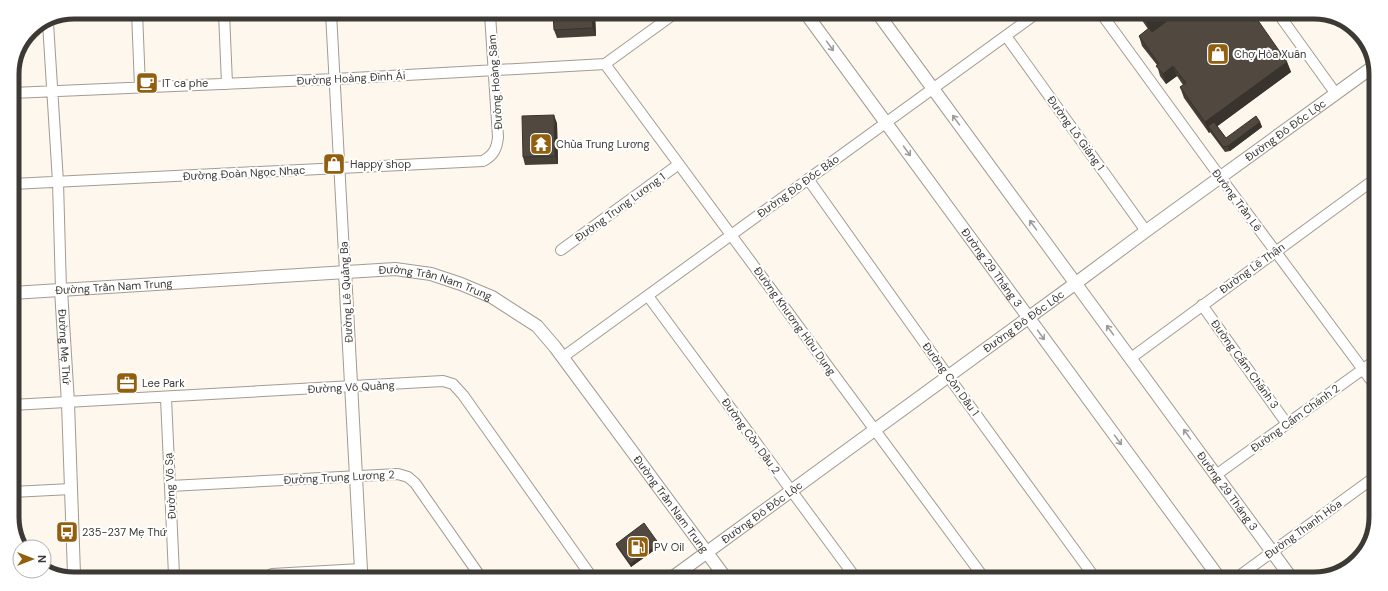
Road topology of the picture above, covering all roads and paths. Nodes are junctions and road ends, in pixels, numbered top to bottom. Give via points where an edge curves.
1 (137, 19) edge
2 (224, 19) edge
3 (331, 19) edge
4 (490, 19) edge
5 (667, 19) edge
6 (810, 19) edge
7 (882, 19) edge
8 (1029, 19) edge
9 (1105, 19) edge
10 (1282, 19) edge
11 (48, 26) edge
12 (1006, 36) junction
13 (605, 64) junction
14 (494, 69) junction
15 (1369, 70) edge
16 (335, 79) junction
17 (227, 84) junction
18 (140, 87) junction
19 (933, 88) junction
20 (52, 91) junction
21 (19, 93) edge
22 (1336, 94) junction
23 (886, 122) junction
24 (495, 151) joint
25 (679, 164) junction
26 (340, 168) junction
27 (808, 178) junction
28 (1221, 178) junction
29 (58, 182) junction
30 (1369, 183) edge
31 (19, 184) edge
32 (1146, 230) junction
33 (732, 234) junction
34 (561, 250) dead end
35 (1275, 251) junction
36 (345, 272) junction
37 (1076, 283) junction
38 (62, 290) junction
39 (19, 293) edge
40 (648, 296) junction
41 (1202, 305) junction
42 (1029, 318) junction
43 (563, 357) junction
44 (1130, 358) junction
45 (1369, 365) edge
46 (1362, 369) junction
47 (948, 376) junction
48 (1369, 378) edge
49 (351, 387) junction
50 (166, 398) junction
51 (68, 403) junction
52 (19, 405) edge
53 (1287, 424) junction
54 (875, 430) junction
55 (1216, 474) junction
56 (356, 477) junction
57 (1369, 481) edge
58 (170, 486) junction
59 (71, 489) junction
60 (791, 491) junction
61 (19, 492) edge
62 (1272, 551) junction
63 (707, 552) junction
64 (74, 572) edge
65 (174, 572) edge
66 (363, 572) edge
67 (477, 572) edge
68 (588, 572) edge
69 (680, 572) edge
70 (721, 572) edge
71 (851, 572) edge
72 (980, 572) edge
73 (1092, 572) edge
74 (1215, 572) edge
75 (1244, 572) edge
76 (1287, 572) edge

1 - 18 street
2 - 17 street
3 - 16 street, Đường Lê Quảng Ba
4 - 14 street, Đường Hoàng Sâm
5 - 13 street
6 -> 23 street, Đường 29 Tháng 3
7 - 19 street, Đường 29 Tháng 3
8 - 12 street, Đường Đô Đốc Bảo
9 - 28 street, Đường Trần Lê
10 - 22 street
11 - 20 street, Đường Mẹ Thứ
12 - 19 street, Đường Đô Đốc Bảo
12 - 32 street, Đường Lỗ Giáng 1
13 - 14 street, Đường Hoàng Đình Ái
13 - 25 street, Đường Khương Hữu Dụng
14 - 16 street, Đường Hoàng Đình Ái
14 - 24 street, Đường Hoàng Sâm via 498,130
15 - 22 street, Đường Đô Đốc Lộc
16 - 17 street, Đường Hoàng Đình Ái
16 - 26 street, Đường Lê Quảng Ba
17 - 18 street, Đường Hoàng Đình Ái
18 - 20 street, Đường Hoàng Đình Ái
19 - 23 street, Đường Đô Đốc Bảo
37 -> 19 street, Đường 29 Tháng 3
20 - 21 street, Đường Hoàng Đình Ái
20 - 29 street, Đường Mẹ Thứ
22 - 28 street, Đường Đô Đốc Lộc
23 - 27 street, Đường Đô Đốc Bảo
23 -> 42 street, Đường 29 Tháng 3
24 - 26 street, Đường Đoàn Ngọc Nhạc via 487,158 475,162
25 - 33 street, Đường Khương Hữu Dụng
25 - 34 street, Đường Trung Lương 1
26 - 29 street, Đường Đoàn Ngọc Nhạc
26 - 36 street, Đường Lê Quảng Ba
27 - 33 street, Đường Đô Đốc Bảo
27 - 47 street, Đường Cồn Dầu 1
28 - 32 street, Đường Đô Đốc Lộc
28 - 35 street, Đường Trần Lê
29 - 31 street, Đường Đoàn Ngọc Nhạc
29 - 38 street, Đường Mẹ Thứ
30 - 35 street, Đường Lê Thận
32 - 37 street, Đường Đô Đốc Lộc
33 - 40 street, Đường Đô Đốc Bảo
33 - 54 street, Đường Khương Hữu Dụng
35 - 41 street, Đường Lê Thận
35 - 46 street, Đường Trần Lê
36 - 38 street, Đường Trần Nam Trung
36 - 43 street, Đường Trần Nam Trung via 395,269 431,274 461,284 492,297 537,326
36 - 49 street, Đường Lê Quảng Ba
37 - 42 street, Đường Đô Đốc Lộc
44 -> 37 street, Đường 29 Tháng 3
38 - 39 street, Đường Trần Nam Trung
38 - 51 street, Đường Mẹ Thứ
40 - 43 street, Đường Đô Đốc Bảo
40 - 60 street, Đường Cồn Dầu 2
41 - 44 street, Đường Lê Thận
41 - 53 street, Đường Cẩm Chánh 3
42 - 47 street, Đường Đô Đốc Lộc
42 -> 74 street, Đường 29 Tháng 3
43 - 63 street, Đường Trần Nam Trung
55 -> 44 street, Đường 29 Tháng 3
45 - 46 street, Đường Cẩm Chánh 2
46 - 48 street, Đường Trần Lê
46 - 53 street, Đường Cẩm Chánh 2
47 - 54 street, Đường Đô Đốc Lộc
47 - 73 street, Đường Cồn Dầu 1
49 - 50 street, Đường Võ Quảng
49 - 56 street, Đường Lê Quảng Ba
49 - 68 street, Đường Võ Quảng via 443,381 453,384
50 - 51 street, Đường Võ Quảng
50 - 58 street, Đường Võ Sạ
51 - 52 street, Đường Võ Quảng
51 - 59 street, Đường Mẹ Thứ
53 - 55 street, Đường Cẩm Chánh 2
54 - 60 street, Đường Đô Đốc Lộc
54 - 72 street, Đường Khương Hữu Dụng
55 - 62 street, Đường 29 Tháng 3
56 - 58 street, Đường Trung Lương 2
56 - 66 street, Đường Lê Quảng Ba
56 - 67 street, Đường Trung Lương 2 via 398,474 408,477 415,483
57 - 62 street, Đường Thanh Hóa
58 - 65 street, Đường Võ Sạ
59 - 61 street
59 - 64 street, Đường Mẹ Thứ
60 - 63 street, Đường Đô Đốc Lộc
60 - 71 street, Đường Cồn Dầu 2
62 - 75 street, Đường Thanh Hóa
62 - 76 street, Đường 29 Tháng 3
63 - 69 street, Đường Đô Đốc Lộc
63 - 70 street, Đường Trần Nam Trung

